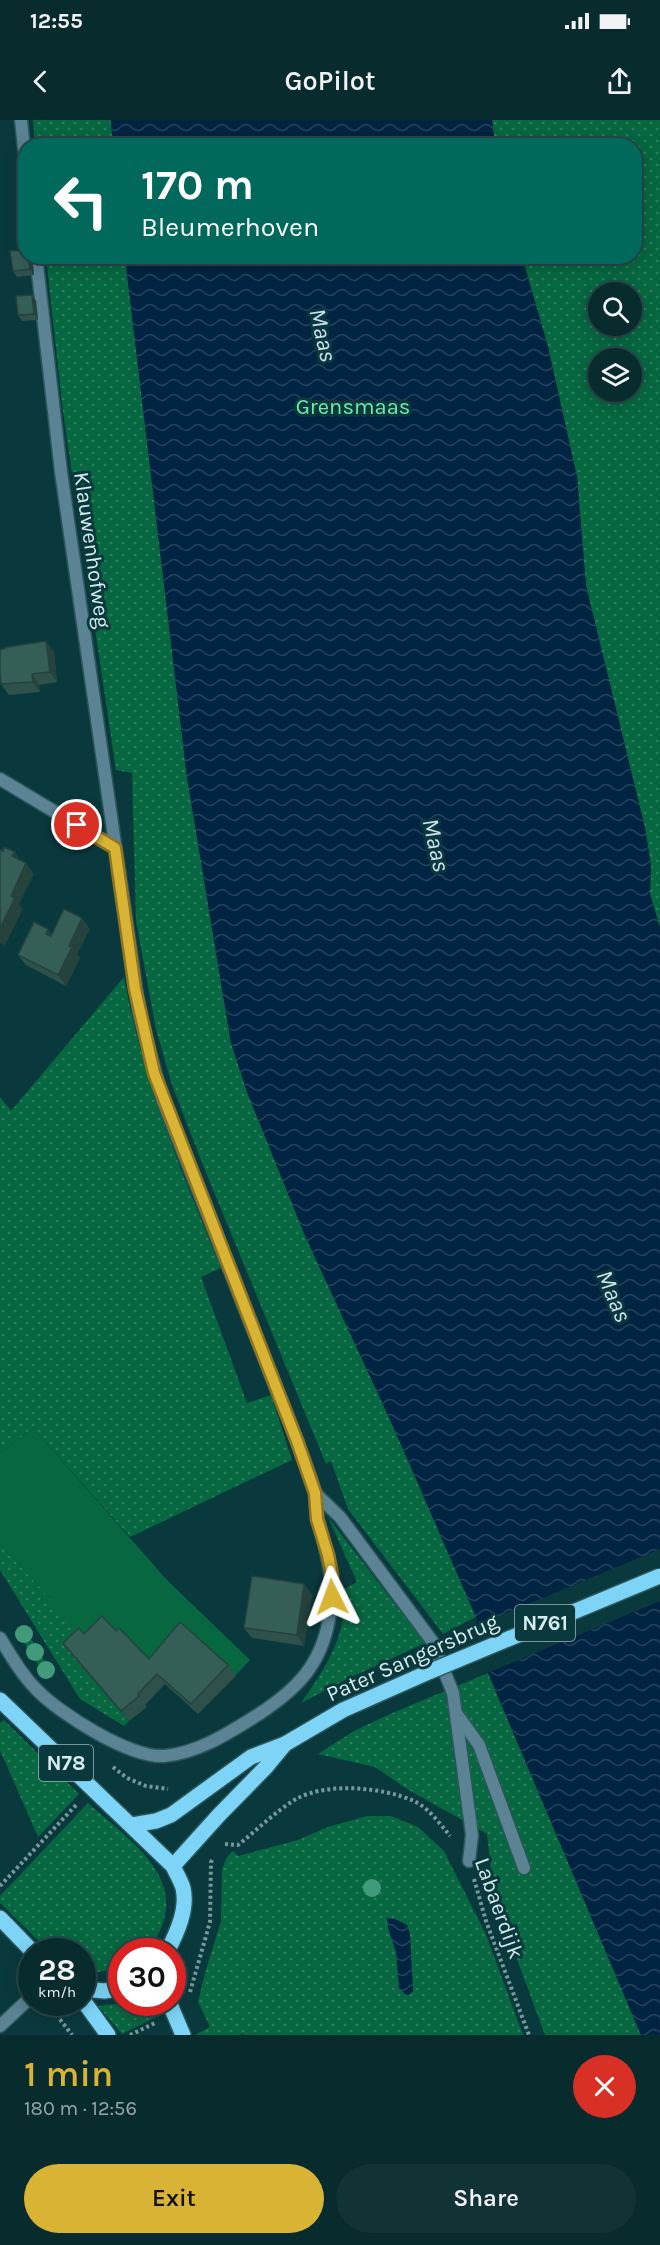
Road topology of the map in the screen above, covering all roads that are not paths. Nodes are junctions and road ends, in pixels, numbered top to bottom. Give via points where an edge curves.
1 (21, 120) edge
2 (23, 138) edge
3 (37, 264) edge
4 (0, 779) edge
5 (115, 848) junction
6 (315, 1493) junction
7 (660, 1576) edge
8 (0, 1638) edge
9 (0, 1700) edge
10 (456, 1712) junction
11 (285, 1744) junction
12 (132, 1825) junction
13 (469, 1862) road end
14 (173, 1866) junction
15 (524, 1868) dead end
16 (0, 1918) edge
17 (19, 1938) edge
18 (174, 1938) edge
19 (18, 2009) edge
20 (94, 2016) edge
21 (175, 2016) edge
22 (0, 2026) edge
23 (108, 2035) edge
24 (183, 2035) edge

1 - 2 street
3 - 5 street, Klauwenhofweg via 63,483
4 - 5 street
5 - 6 street, Klauwenhofweg via 135,989 154,1073
6 - 8 street via 317,1519 332,1575 330,1617 321,1649 292,1690 213,1741 164,1756 122,1746 44,1698 19,1670
6 - 10 street via 340,1517 432,1641 453,1692
7 - 11 main road, Pater Sangersbrug / N761, bridge via 343,1710
9 - 12 main road, N78
10 - 13 street via 472,1835
10 - 15 street via 479,1745
11 - 12 main road, Pater Sangersbrug / N761 via 251,1757 171,1815
11 - 14 main road, Pater Sangersbrug / N761
12 - 14 main road, N78
14 - 18 main road, N78 via 183,1888 184,1905
16 - 17 main road
19 - 22 street
20 - 23 main road
21 - 24 main road

